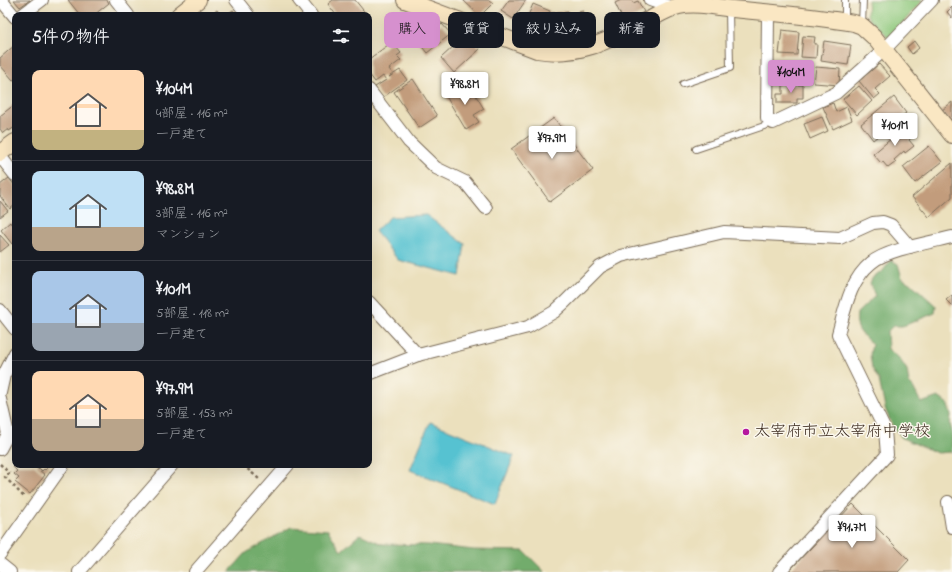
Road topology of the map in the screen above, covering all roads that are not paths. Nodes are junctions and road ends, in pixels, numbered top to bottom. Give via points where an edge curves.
1 (1, 0) edge
2 (42, 0) edge
3 (116, 0) edge
4 (198, 0) edge
5 (236, 0) edge
6 (299, 0) edge
7 (650, 0) edge
8 (845, 0) edge
9 (863, 0) edge
10 (932, 0) edge
11 (413, 1) edge
12 (673, 8) junction
13 (729, 9) junction
14 (26, 12) edge
15 (126, 12) edge
16 (183, 12) edge
17 (246, 12) edge
18 (309, 12) edge
19 (12, 13) edge
20 (768, 13) junction
21 (845, 21) junction
22 (862, 26) junction
23 (885, 49) junction
24 (683, 84) dead end
25 (372, 94) edge
26 (773, 123) junction
27 (952, 135) edge
28 (12, 144) edge
29 (696, 149) dead end
30 (0, 154) edge
31 (12, 171) edge
32 (486, 208) dead end
33 (952, 237) edge
34 (910, 247) junction
35 (372, 305) edge
36 (0, 310) edge
37 (12, 326) edge
38 (418, 355) junction
39 (12, 359) edge
40 (372, 373) edge
41 (0, 393) edge
42 (0, 399) edge
43 (0, 450) edge
44 (61, 468) edge
45 (169, 468) edge
46 (285, 468) edge
47 (948, 502) dead end
48 (952, 527) edge
49 (0, 554) edge
50 (0, 564) edge
51 (10, 572) edge
52 (79, 572) edge
53 (195, 572) edge
54 (779, 572) edge

1 - 19 street
2 - 14 street
3 - 15 street
4 - 16 street
5 - 17 street
6 - 18 street
7 - 12 street
8 - 21 lane
9 - 22 lane
10 - 23 street
11 - 12 street via 537,50 550,52 592,47 618,37
12 - 13 street via 690,5
13 - 20 street
13 - 24 lane via 730,68
20 - 21 street
20 - 26 street via 767,118
21 - 22 street
22 - 23 street
23 - 26 street via 836,93
23 - 27 street
25 - 32 street via 409,142 436,168 465,182
26 - 29 lane
28 - 30 street
30 - 31 street
33 - 34 street
34 - 38 street via 891,225 883,222 873,223 840,238 724,232 621,256 600,267 566,302 528,327
34 - 54 street via 882,255 862,271 850,293 838,334 885,430 887,455
35 - 38 street
36 - 37 street
38 - 40 street
39 - 41 street via 4,375
42 - 43 street via 8,434
44 - 49 street
45 - 52 street
46 - 53 street
47 - 48 street
50 - 51 street

